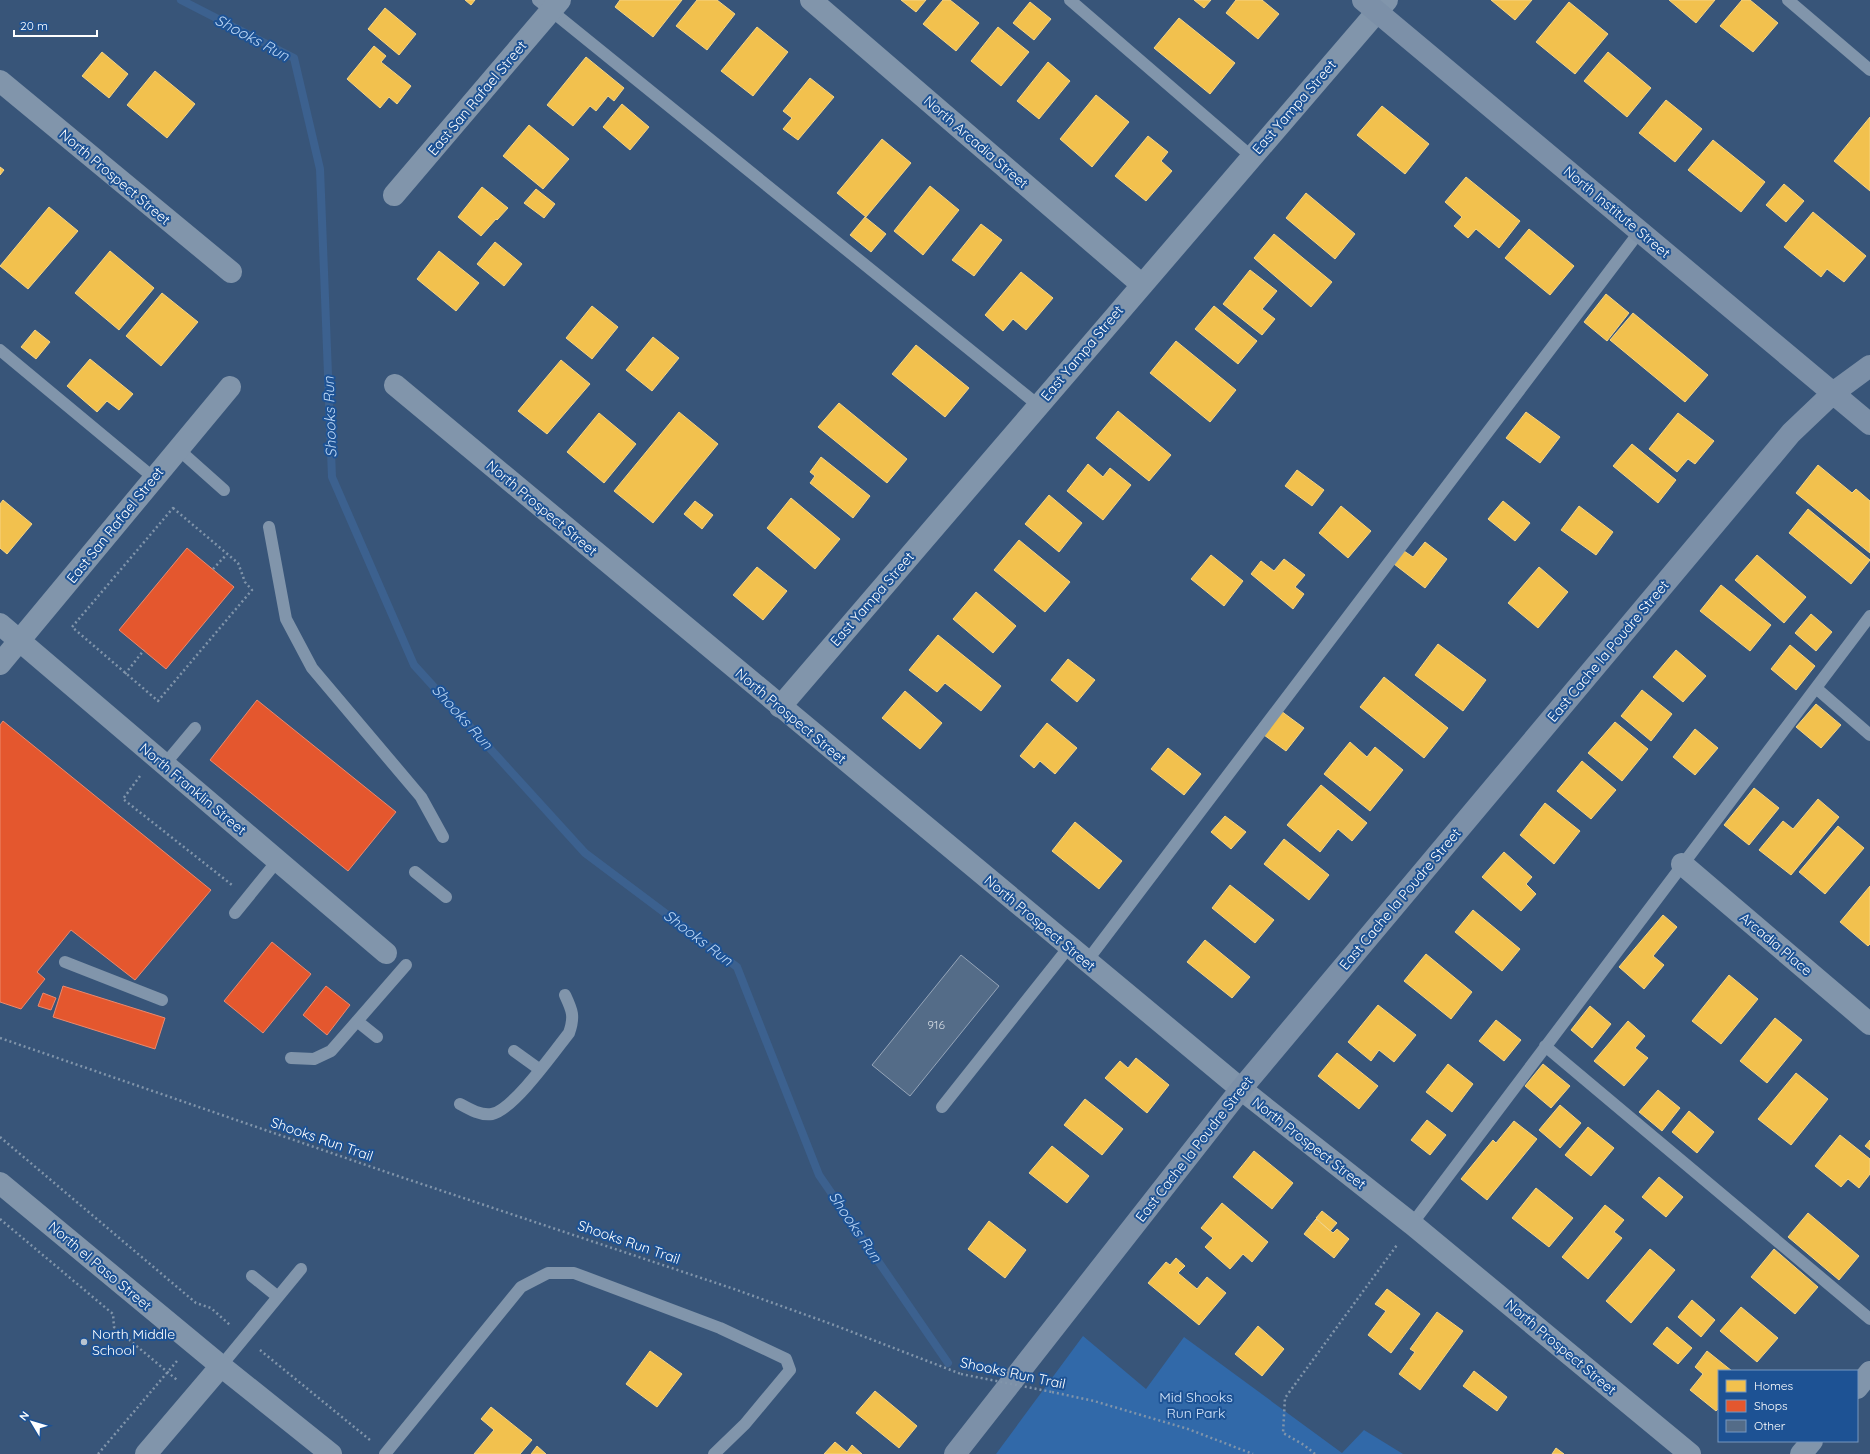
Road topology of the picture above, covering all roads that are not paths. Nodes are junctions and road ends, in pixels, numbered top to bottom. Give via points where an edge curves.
1 (811, 0) edge
2 (1070, 0) edge
3 (1788, 0) edge
4 (550, 4) edge
5 (1375, 4) edge
6 (1870, 70) edge
7 (0, 81) edge
8 (1252, 157) junction
9 (394, 195) dead end
10 (1640, 231) junction
11 (231, 272) dead end
12 (1141, 284) junction
13 (0, 350) edge
14 (1870, 366) edge
15 (395, 385) dead end
16 (230, 387) dead end
17 (1833, 393) junction
18 (1038, 405) junction
19 (1870, 424) edge
20 (178, 449) junction
21 (154, 478) junction
22 (224, 490) dead end
23 (269, 527) dead end
24 (1870, 616) edge
25 (0, 624) edge
26 (20, 641) junction
27 (0, 664) edge
28 (1816, 688) junction
29 (780, 707) junction
30 (195, 728) dead end
31 (1870, 735) edge
32 (164, 765) junction
33 (443, 837) dead end
34 (278, 860) junction
35 (1682, 864) junction
36 (415, 872) dead end
37 (446, 897) dead end
38 (235, 913) dead end
39 (1069, 947) junction
40 (386, 953) dead end
41 (1087, 961) junction
42 (65, 962) dead end
43 (406, 965) dead end
44 (565, 994) dead end
45 (162, 1000) dead end
46 (357, 1021) junction
47 (1870, 1024) edge
48 (377, 1037) dead end
49 (1545, 1046) junction
50 (514, 1051) dead end
51 (291, 1058) dead end
52 (539, 1069) junction
53 (1241, 1089) junction
54 (460, 1104) dead end
55 (942, 1107) dead end
56 (0, 1183) edge
57 (1412, 1224) junction
58 (301, 1269) dead end
59 (252, 1276) dead end
60 (278, 1297) junction
61 (1870, 1319) edge
62 (221, 1366) junction
63 (1870, 1372) edge
64 (1858, 1387) edge
65 (1811, 1442) edge
66 (146, 1454) edge
67 (331, 1454) edge
68 (385, 1454) edge
69 (714, 1454) edge
70 (955, 1454) edge
71 (1690, 1454) edge
72 (1801, 1454) edge

1 - 12 street, North Arcadia Street
2 - 8 lane
3 - 6 lane
4 - 9 street, East San Rafael Street
4 - 18 lane
5 - 8 street, East Yampa Street
5 - 10 street, North Institute Street
7 - 11 street, North Prospect Street
8 - 12 street, East Yampa Street
10 - 17 street, North Institute Street
10 - 41 lane
12 - 18 street, East Yampa Street
13 - 21 lane
14 - 17 street, East Cache la Poudre Street
15 - 29 street, North Prospect Street
16 - 20 street, East San Rafael Street
17 - 19 street, North Institute Street
17 - 53 street, East Cache la Poudre Street via 1791,433
18 - 29 street, East Yampa Street
20 - 21 street, East San Rafael Street
20 - 22 lane
21 - 26 street, East San Rafael Street
23 - 33 lane via 286,619 312,668 421,798
24 - 28 lane
25 - 26 street, North Franklin Street
26 - 27 street, East San Rafael Street
26 - 32 street, North Franklin Street
28 - 31 lane
28 - 35 lane
29 - 39 street, North Prospect Street
30 - 32 lane
32 - 34 street, North Franklin Street
34 - 38 lane
34 - 40 street, North Franklin Street
35 - 47 street, Arcadia Place
35 - 49 lane
36 - 37 lane
39 - 41 street, North Prospect Street
39 - 55 lane
41 - 53 street, North Prospect Street
42 - 45 lane
43 - 46 lane
44 - 52 lane via 574,1020 569,1033
46 - 48 lane
46 - 51 lane via 331,1051 314,1060
49 - 57 lane
49 - 61 lane
50 - 52 lane
52 - 54 lane via 510,1105 492,1114 474,1112
53 - 57 street, North Prospect Street
53 - 70 street, East Cache la Poudre Street
56 - 62 street, North el Paso Street
57 - 71 street, North Prospect Street
58 - 60 lane
59 - 60 lane
60 - 62 lane
62 - 66 street
62 - 67 street, North el Paso Street
63 - 64 street
65 - 72 street
68 - 69 lane via 521,1287 548,1273 574,1274 720,1328 786,1359 790,1370 745,1424

